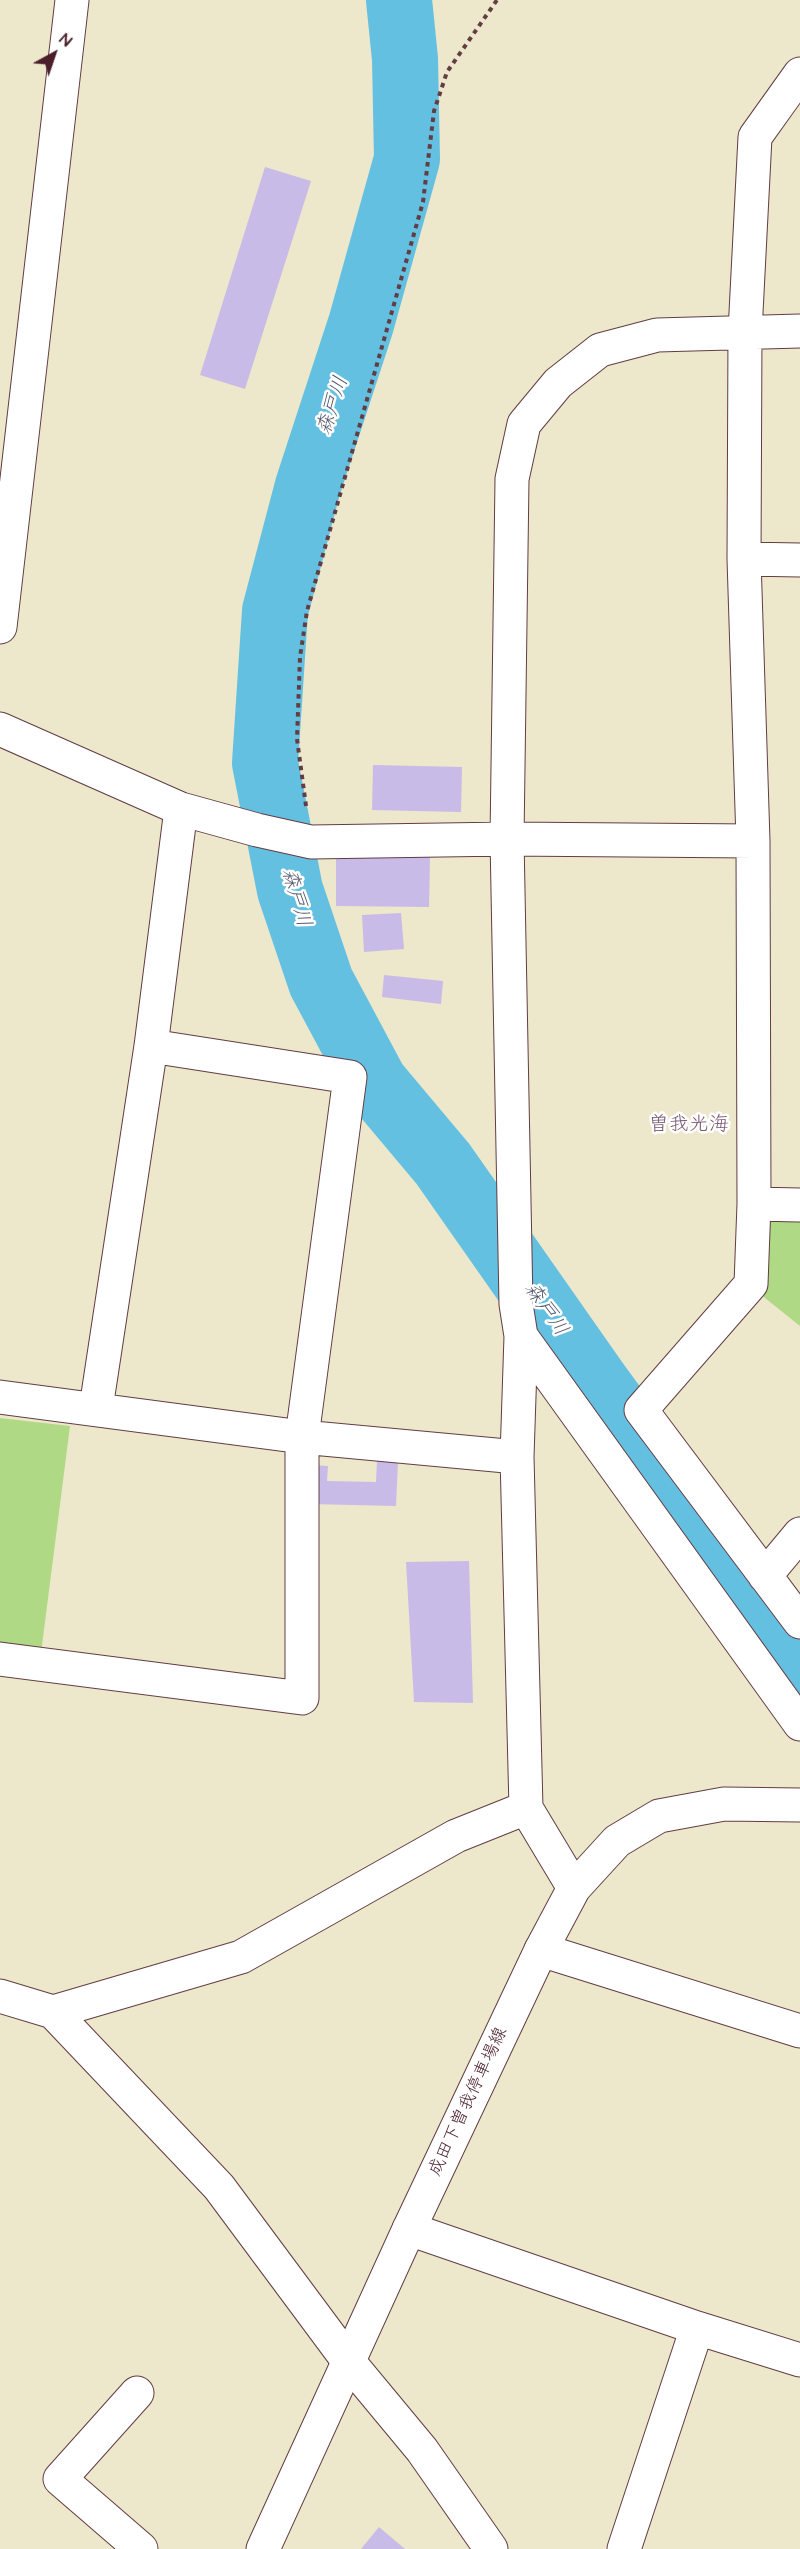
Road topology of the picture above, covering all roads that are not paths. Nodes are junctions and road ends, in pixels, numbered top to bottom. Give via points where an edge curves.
1 (72, 0) edge
2 (794, 91) edge
3 (800, 331) edge
4 (745, 332) junction
5 (744, 559) junction
6 (800, 560) edge
7 (0, 627) edge
8 (0, 729) edge
9 (181, 809) junction
10 (507, 839) junction
11 (753, 841) junction
12 (151, 1046) junction
13 (754, 1204) junction
14 (800, 1204) edge
15 (521, 1336) junction
16 (0, 1397) edge
17 (96, 1408) junction
18 (302, 1437) junction
19 (518, 1457) junction
20 (800, 1533) edge
21 (765, 1576) junction
22 (800, 1622) edge
23 (0, 1659) edge
24 (800, 1724) edge
25 (800, 1805) edge
26 (526, 1808) junction
27 (574, 1888) junction
28 (541, 1950) junction
29 (0, 1996) edge
30 (53, 2012) junction
31 (800, 2031) edge
32 (409, 2229) junction
33 (697, 2328) junction
34 (800, 2360) edge
35 (349, 2362) junction
36 (137, 2393) dead end
37 (141, 2549) edge
38 (262, 2549) edge
39 (491, 2549) edge
40 (624, 2549) edge

1 - 7 street
2 - 4 street via 755,137
3 - 4 street
4 - 5 street
4 - 10 street via 657,335 600,350 558,383 524,424 512,479
5 - 6 street
5 - 11 street
8 - 9 street
9 - 10 street via 306,840
9 - 12 street
10 - 11 street
10 - 15 street via 516,1304
11 - 13 street
12 - 17 street
12 - 18 street via 350,1077
13 - 14 street
13 - 21 street via 751,1284 641,1410
15 - 19 street
15 - 24 street
16 - 17 street
17 - 18 street
18 - 19 street
18 - 23 street via 302,1698
19 - 26 street
20 - 21 street
21 - 22 street
25 - 27 street, 成田下曽我停車場線 via 724,1804 659,1816 617,1841
26 - 27 street
26 - 30 street via 456,1836 241,1957
27 - 28 street, 成田下曽我停車場線
28 - 31 street
28 - 32 street, 成田下曽我停車場線
29 - 30 street
30 - 35 street via 219,2187
32 - 33 street
32 - 35 street, 成田下曽我停車場線
33 - 34 street
33 - 40 street
35 - 38 street, 成田下曽我停車場線
35 - 39 street via 422,2450
36 - 37 street via 60,2479

